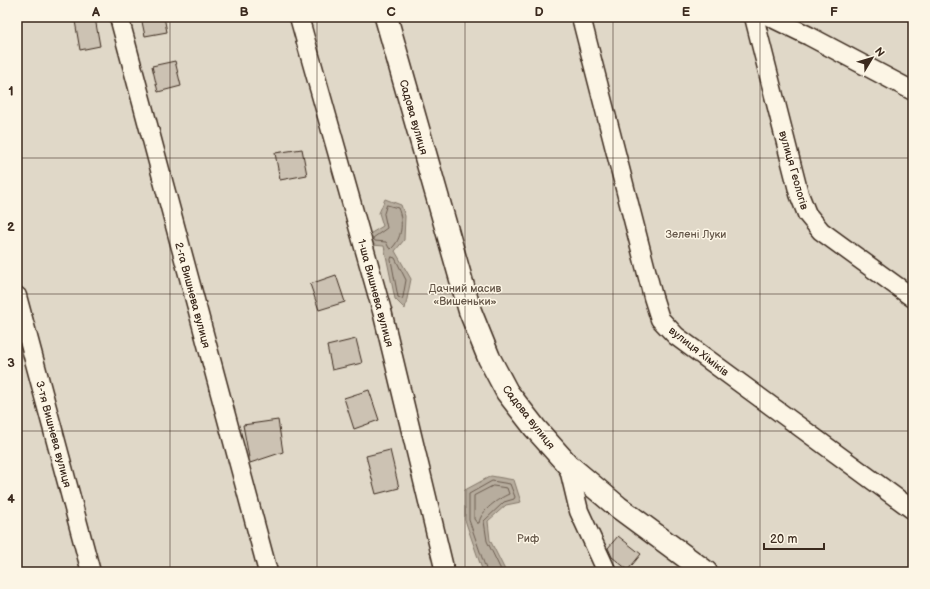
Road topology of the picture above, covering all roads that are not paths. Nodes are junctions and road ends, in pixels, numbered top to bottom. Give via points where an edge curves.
1 (119, 17) edge
2 (300, 17) edge
3 (386, 17) edge
4 (581, 17) edge
5 (754, 17) edge
6 (770, 17) edge
7 (913, 91) edge
8 (17, 296) edge
9 (913, 298) edge
10 (568, 466) junction
11 (913, 510) edge
12 (91, 572) edge
13 (268, 572) edge
14 (445, 572) edge
15 (607, 572) edge
16 (706, 572) edge

1 - 13 street, 2-га Вишнева вулиця
2 - 14 street, 1-ша Вишнева вулиця via 382,311
3 - 10 street, Садова вулиця via 470,311 489,358 507,392
4 - 11 street, вулиця Хіміків via 660,319 676,336
5 - 9 street, вулиця Геологів via 799,194 807,214 821,231
6 - 7 street
8 - 12 street, 3-тя Вишнева вулиця
10 - 15 street via 579,511
10 - 16 street, Садова вулиця via 618,507

